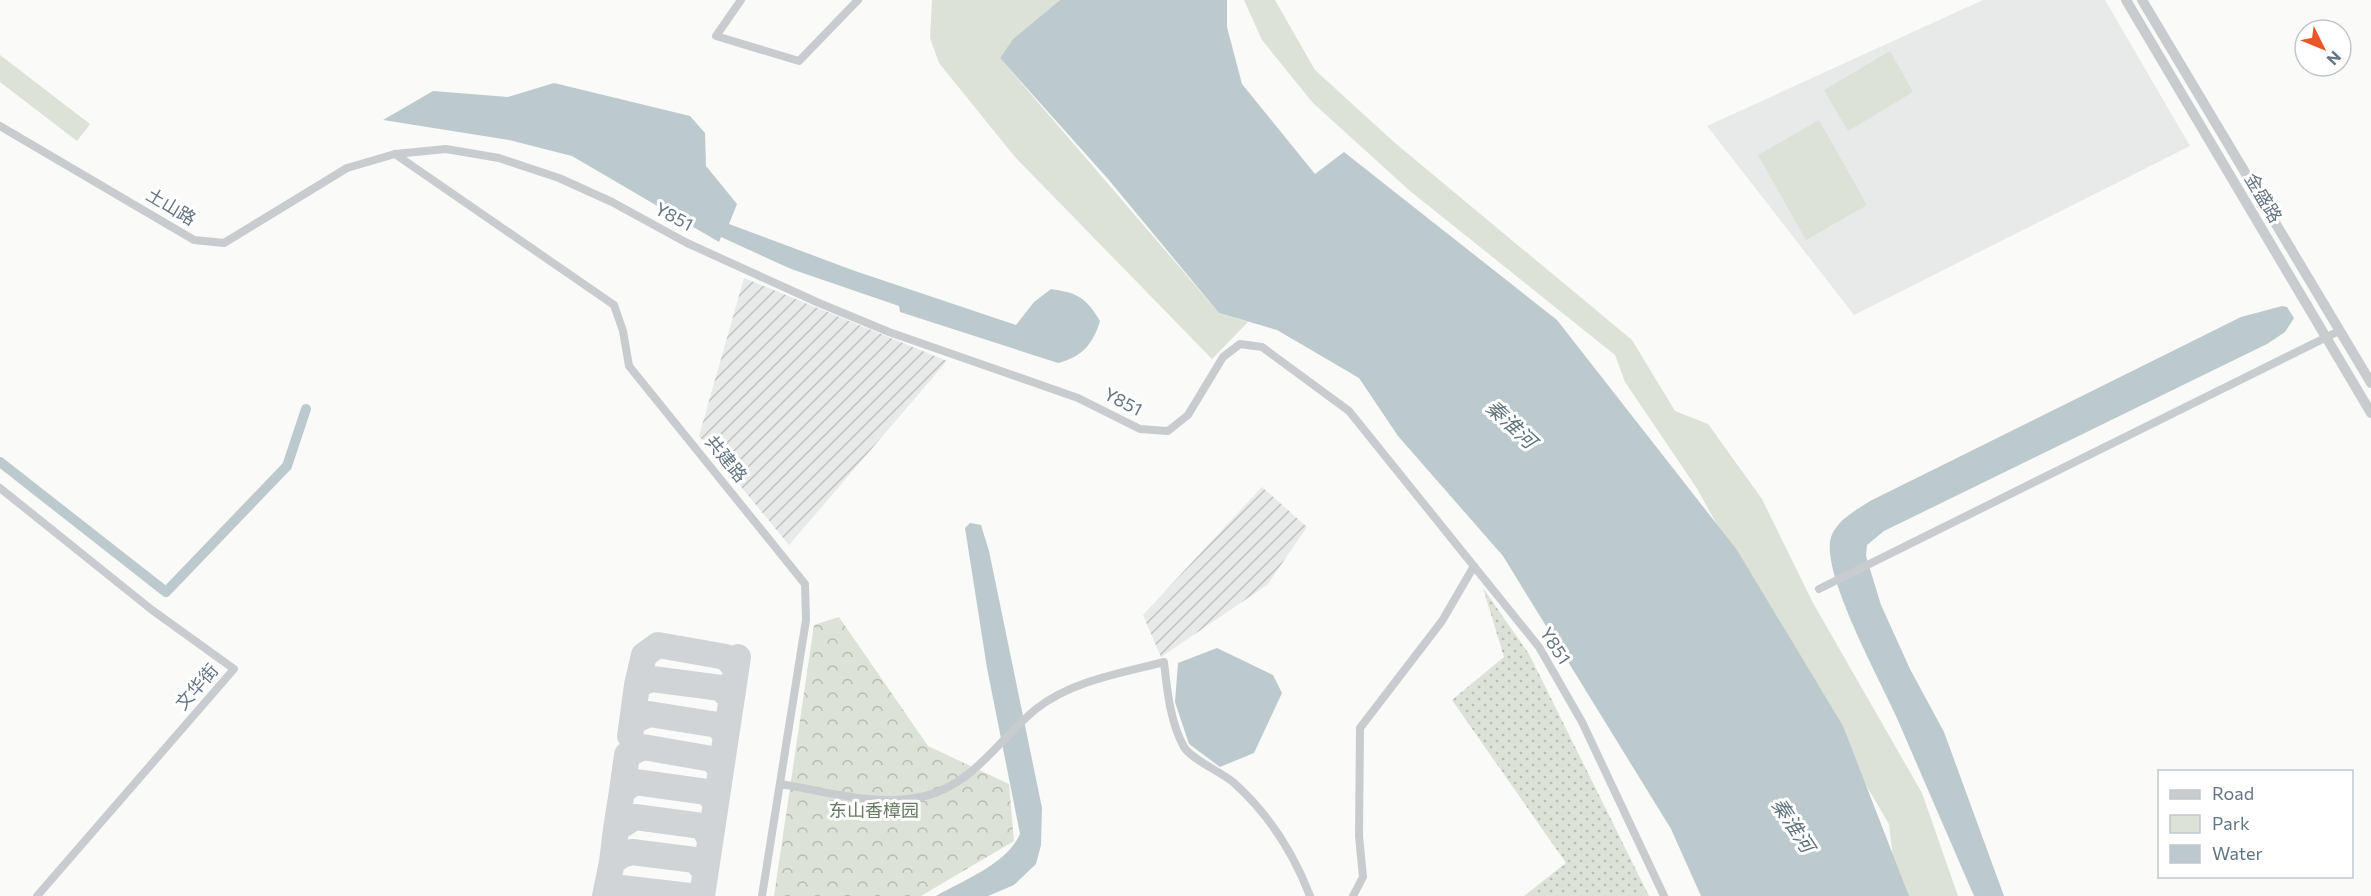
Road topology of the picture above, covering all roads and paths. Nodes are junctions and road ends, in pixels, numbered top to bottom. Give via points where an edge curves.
1 (741, 0) edge
2 (858, 0) edge
3 (2126, 0) edge
4 (2142, 0) edge
5 (0, 126) edge
6 (395, 154) junction
7 (2339, 331) junction
8 (2326, 338) junction
9 (2371, 383) edge
10 (2371, 413) edge
11 (0, 488) edge
12 (1474, 566) junction
13 (1819, 589) dead end
14 (780, 784) junction
15 (37, 896) edge
16 (762, 896) edge
17 (1310, 896) edge
18 (1353, 896) edge
19 (1664, 896) edge

1 - 2 street via 716,36 799,61
3 - 8 street, 金盛路
4 - 7 street, 金盛路
5 - 6 street, 土山路 via 194,240 224,243 347,168
6 - 12 street, Y851 via 446,149 499,158 559,178 687,243 819,303 1078,399 1140,429 1168,431 1188,415 1223,357 1240,344 1262,347 1349,411
6 - 14 street, 共建路 via 614,305 629,366 805,585 806,620
7 - 8 street
7 - 9 street, 金盛路
8 - 10 street, 金盛路
8 - 13 street
11 - 15 street, 文华街 via 152,610 234,669
12 - 18 street via 1442,621 1360,728 1359,836 1363,877
12 - 19 street, Y851 via 1539,647 1571,704
14 - 16 street, 共建路
14 - 17 street via 879,800 921,797 973,772 1036,709 1059,694 1164,662 1169,700 1185,749 1232,782 1269,820 1296,860

